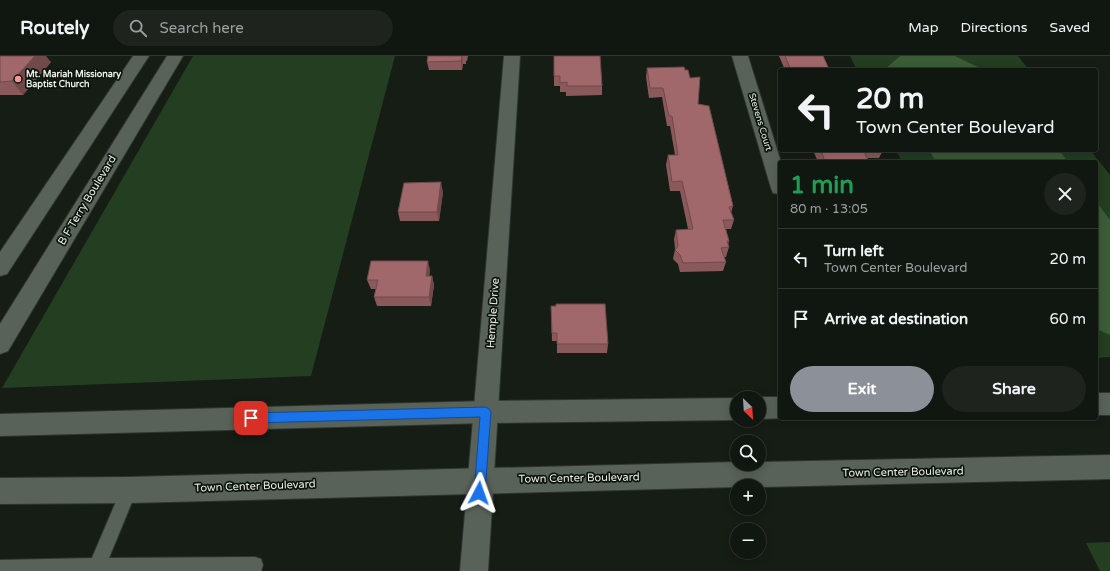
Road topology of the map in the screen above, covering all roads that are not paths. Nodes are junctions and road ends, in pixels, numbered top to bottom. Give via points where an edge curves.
1 (141, 56) edge
2 (175, 56) edge
3 (512, 56) edge
4 (740, 56) edge
5 (778, 181) edge
6 (0, 268) edge
7 (0, 344) edge
8 (1098, 404) edge
9 (1110, 404) edge
10 (766, 408) edge
11 (778, 408) edge
12 (730, 409) edge
13 (486, 412) junction
14 (0, 424) edge
15 (1110, 467) edge
16 (480, 480) junction
17 (129, 490) junction
18 (0, 491) edge
19 (255, 565) dead end
20 (0, 568) edge
21 (96, 569) edge
22 (474, 571) edge

1 - 6 street
2 - 7 street, B F Terry Boulevard
3 - 13 street, Hemple Drive
4 - 5 street, Stevens Court
8 - 9 street
10 - 11 street
12 - 13 street
13 - 14 street
13 - 16 street, Hemple Drive
15 - 16 street, Town Center Boulevard
16 - 17 street, Town Center Boulevard
16 - 22 street, Hemple Drive
17 - 18 street, Town Center Boulevard
17 - 21 lane
19 - 21 lane
20 - 21 lane

